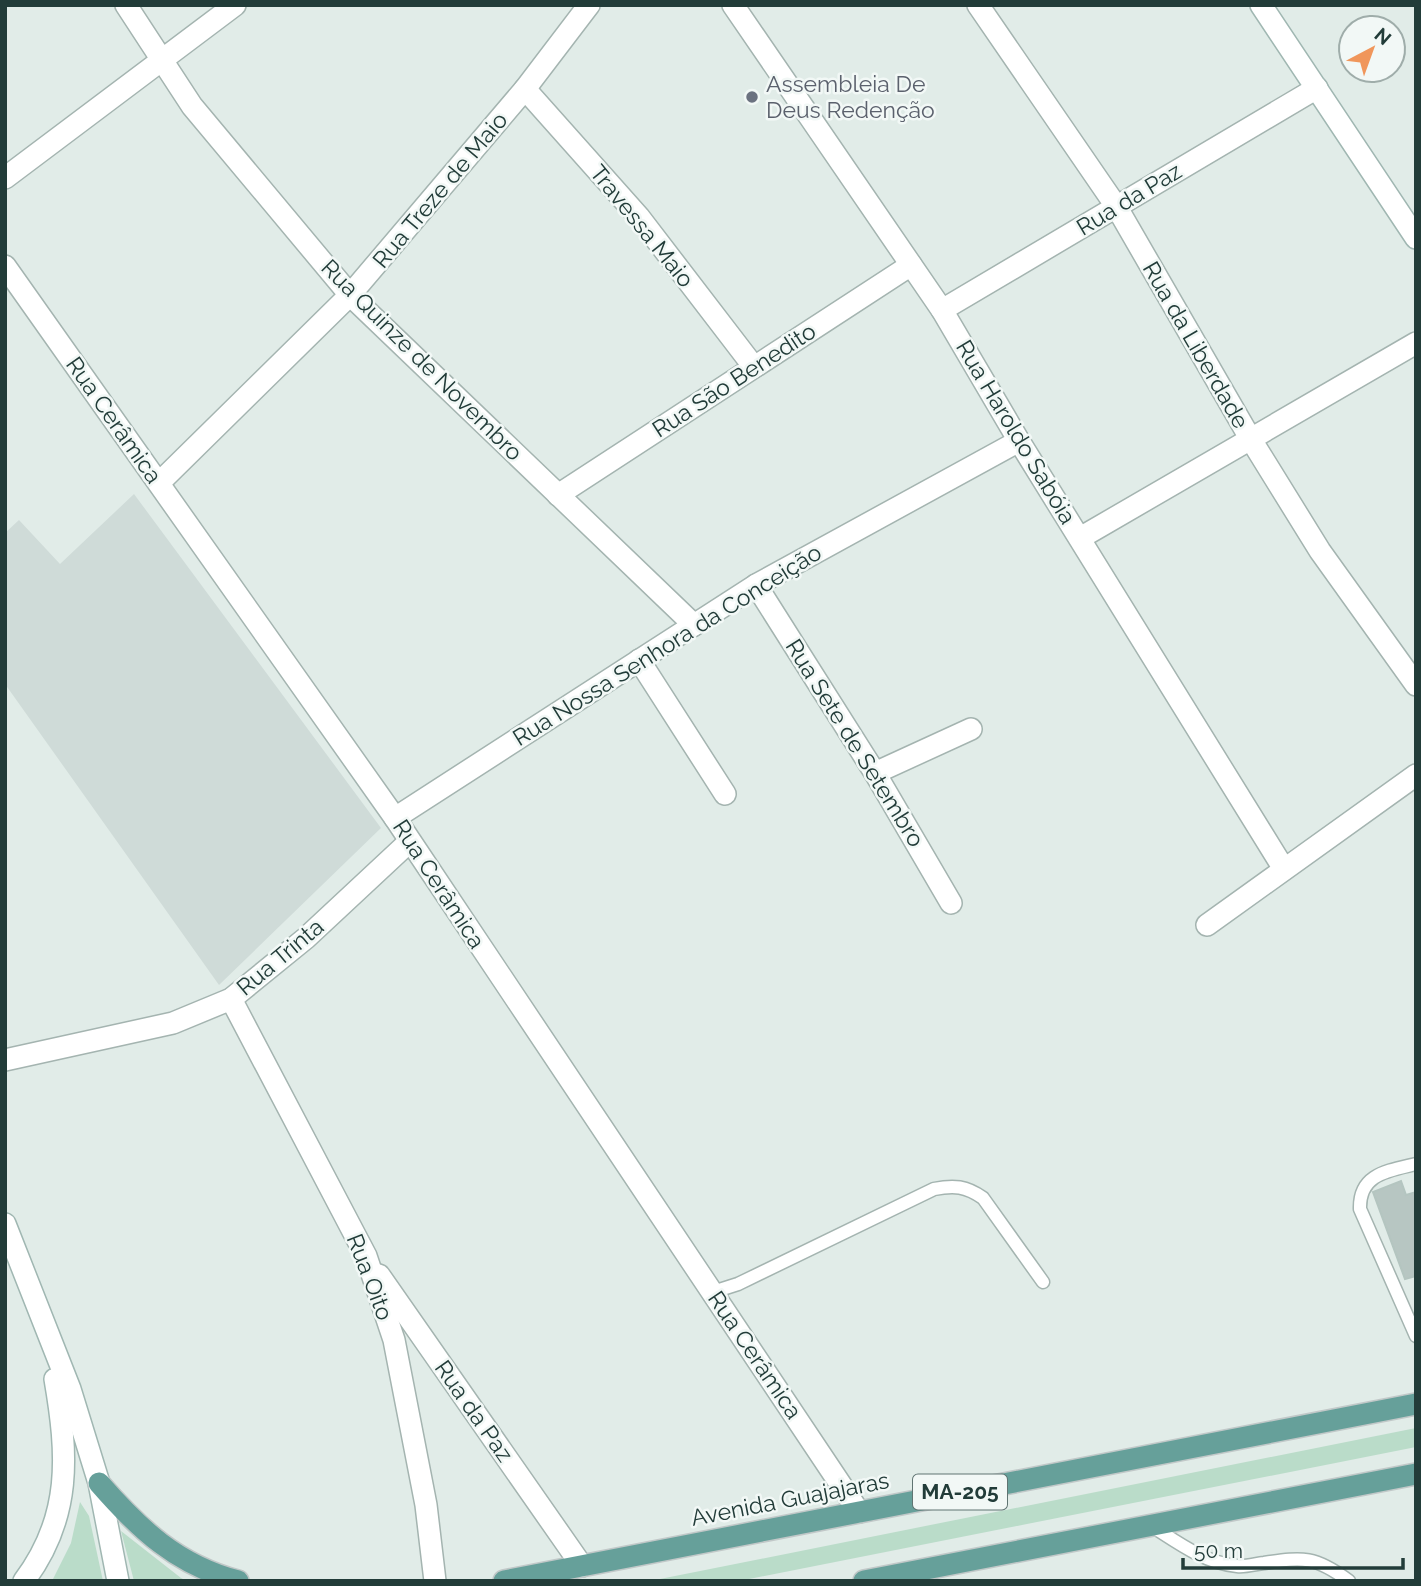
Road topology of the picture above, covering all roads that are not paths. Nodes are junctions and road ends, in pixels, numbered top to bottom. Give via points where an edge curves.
1 (126, 5) edge
2 (235, 5) edge
3 (589, 5) edge
4 (733, 5) edge
5 (978, 5) edge
6 (1261, 5) edge
7 (162, 63) junction
8 (1317, 88) junction
9 (525, 89) junction
10 (5, 178) edge
11 (1116, 206) junction
12 (1416, 238) edge
13 (911, 265) junction
14 (5, 266) edge
15 (351, 295) junction
16 (942, 310) junction
17 (1416, 343) edge
18 (754, 367) junction
19 (1250, 438) junction
20 (1019, 441) junction
21 (159, 483) junction
22 (558, 495) junction
23 (1080, 538) junction
24 (756, 585) junction
25 (694, 625) junction
26 (639, 660) junction
27 (1416, 685) edge
28 (971, 729) dead end
29 (875, 773) junction
30 (1416, 775) edge
31 (725, 794) dead end
32 (395, 818) junction
33 (409, 842) junction
34 (1284, 869) junction
35 (951, 903) dead end
36 (1207, 925) dead end
37 (231, 999) junction
38 (5, 1060) edge
39 (1416, 1164) edge
40 (5, 1224) edge
41 (366, 1256) junction
42 (1044, 1282) dead end
43 (713, 1292) junction
44 (48, 1332) junction
45 (1416, 1336) edge
46 (1416, 1404) edge
47 (1416, 1474) edge
48 (99, 1483) junction
49 (859, 1512) junction
50 (1149, 1525) junction
51 (582, 1566) junction
52 (24, 1581) edge
53 (118, 1581) edge
54 (238, 1581) edge
55 (435, 1581) edge
56 (504, 1581) edge
57 (864, 1581) edge
58 (1349, 1581) edge

1 - 7 street, Rua Quinze de Novembro
2 - 7 street
3 - 9 street, Rua Treze de Maio
4 - 13 street, Rua Haroldo Sabóia
5 - 11 street, Rua da Liberdade
6 - 8 street
7 - 10 street
7 - 15 street, Rua Quinze de Novembro via 192,106
8 - 11 street, Rua da Paz
8 - 12 street
9 - 15 street, Rua Treze de Maio
9 - 18 street, Travessa Maio via 639,217
11 - 16 street, Rua da Paz
11 - 19 street, Rua da Liberdade
13 - 16 street, Rua Haroldo Sabóia
13 - 18 street, Rua São Benedito
14 - 21 street, Rua Cerâmica
15 - 21 street, Rua Treze de Maio
15 - 22 street, Rua Quinze de Novembro
16 - 20 street, Rua Haroldo Sabóia
17 - 19 street
18 - 22 street, Rua São Benedito
19 - 23 street
19 - 27 street, Rua da Liberdade via 1320,551
20 - 23 street, Rua Haroldo Sabóia
20 - 24 street, Rua Nossa Senhora da Conceição
21 - 32 street, Rua Cerâmica
22 - 25 street, Rua Quinze de Novembro
23 - 34 street, Rua Haroldo Sabóia
24 - 25 street, Rua Nossa Senhora da Conceição
24 - 29 street, Rua Sete de Setembro
25 - 26 street, Rua Nossa Senhora da Conceição
26 - 31 street
26 - 32 street, Rua Nossa Senhora da Conceição
28 - 29 street
29 - 35 street, Rua Sete de Setembro
30 - 34 street
32 - 33 street, Rua Cerâmica
33 - 37 street, Rua Trinta via 306,938
33 - 43 street, Rua Cerâmica
34 - 36 street
37 - 38 street, Rua Trinta via 173,1023
37 - 41 street, Rua Oito
39 - 45 lane via 1381,1172 1366,1182 1359,1196 1360,1209
40 - 44 street
41 - 51 street, Rua da Paz
41 - 55 street, Rua Oito via 398,1360 426,1505
42 - 43 lane via 983,1198 956,1185 934,1188
43 - 49 street, Rua Cerâmica
44 - 48 street
44 - 52 street via 60,1408 62,1496 53,1531
46 - 49 main road, Avenida Guajajaras / MA-205
47 - 50 main road
48 - 53 street
48 - 54 main road via 133,1522 167,1551
49 - 51 main road, Avenida Guajajaras / MA-205
50 - 57 main road
50 - 58 lane via 1222,1564 1240,1567 1299,1557 1313,1559
51 - 56 main road, Avenida Guajajaras / MA-205

